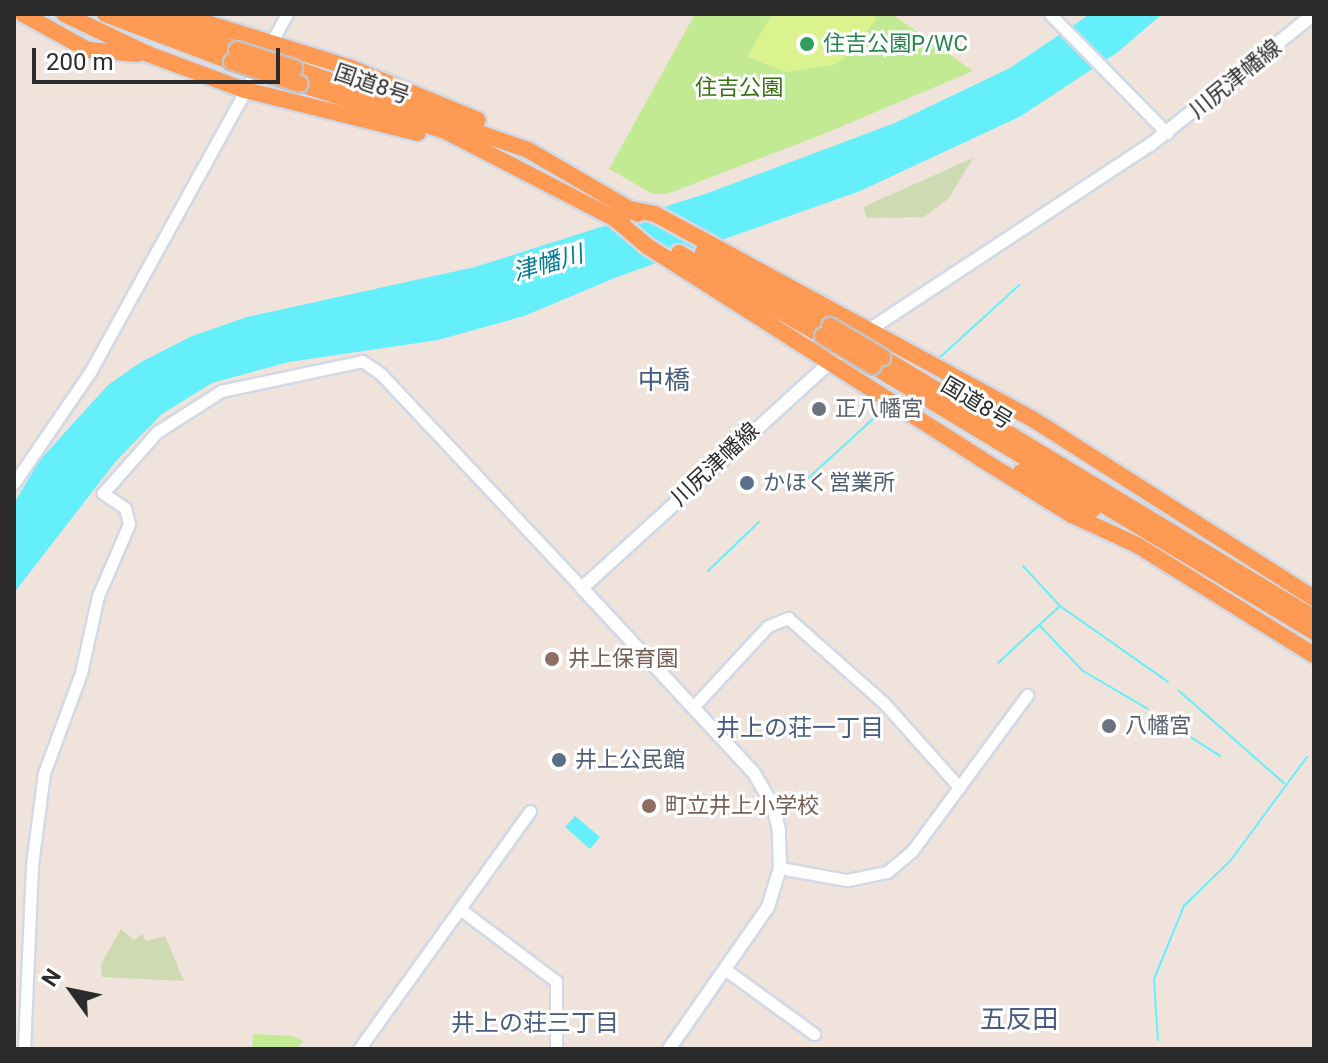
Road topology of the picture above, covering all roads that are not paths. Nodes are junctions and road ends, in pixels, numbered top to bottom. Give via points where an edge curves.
1 (23, 14) edge
2 (64, 14) edge
3 (105, 14) edge
4 (142, 14) edge
5 (178, 14) edge
6 (202, 14) edge
7 (287, 14) edge
8 (1050, 14) edge
9 (1314, 14) edge
10 (237, 33) junction
11 (271, 44) junction
12 (148, 54) junction
13 (234, 56) junction
14 (297, 76) junction
15 (245, 90) junction
16 (1167, 133) junction
17 (528, 150) junction
18 (513, 162) junction
19 (753, 274) junction
20 (724, 285) junction
21 (826, 331) junction
22 (868, 331) junction
23 (830, 360) junction
24 (877, 361) junction
25 (1014, 411) junction
26 (965, 448) junction
27 (14, 483) edge
28 (1206, 549) junction
29 (1180, 550) junction
30 (1241, 579) junction
31 (582, 588) junction
32 (1262, 591) junction
33 (1314, 598) edge
34 (1314, 618) edge
35 (1314, 632) edge
36 (1314, 652) edge
37 (1027, 695) dead end
38 (693, 707) junction
39 (959, 787) junction
40 (530, 811) dead end
41 (780, 868) junction
42 (460, 909) junction
43 (726, 970) junction
44 (814, 1034) dead end
45 (24, 1049) edge
46 (359, 1049) edge
47 (556, 1049) edge
48 (669, 1049) edge

1 - 12 highway via 88,50
2 - 12 highway
3 - 13 highway, 国道8号
4 - 13 highway, 国道8号
5 - 10 highway
6 - 10 highway
7 - 11 street
8 - 16 street
9 - 16 main road, 川尻津幡線
10 - 11 highway
11 - 15 street
11 - 17 highway via 429,98 518,139
12 - 15 highway
13 - 14 highway, 国道8号, bridge
14 - 17 highway, 国道8号
14 - 18 highway, 国道8号
15 - 18 highway
15 - 27 street via 90,372
16 - 22 main road, 川尻津幡線
17 - 19 highway, 国道8号 via 630,209 655,214
18 - 20 highway, 国道8号
19 - 21 highway, 国道8号
19 - 22 highway
20 - 21 highway, 国道8号
20 - 23 highway
21 - 24 highway, 国道8号, bridge
22 - 23 main road, 川尻津幡線
22 - 25 highway
23 - 26 highway
23 - 31 main road, 川尻津幡線
24 - 28 highway, 国道8号
24 - 29 highway, 国道8号
25 - 28 highway via 1027,425 1195,536
25 - 33 highway via 1202,523
26 - 29 highway via 1163,547
26 - 36 highway
28 - 30 highway, 国道8号
29 - 30 highway, 国道8号
30 - 32 highway, 国道8号
31 - 38 main road
31 - 45 street via 381,374 362,361 221,391 157,432 103,493 125,508 129,524 98,596 81,673 44,773 32,865
32 - 34 highway, 国道8号
32 - 35 highway, 国道8号
37 - 39 street
38 - 39 street via 768,626 788,618 884,703
38 - 41 main road via 765,789 779,830
39 - 41 street via 912,851 887,872 847,880
40 - 42 street
41 - 43 main road via 768,907
42 - 46 street
42 - 47 street via 556,981
43 - 44 street
43 - 48 main road

